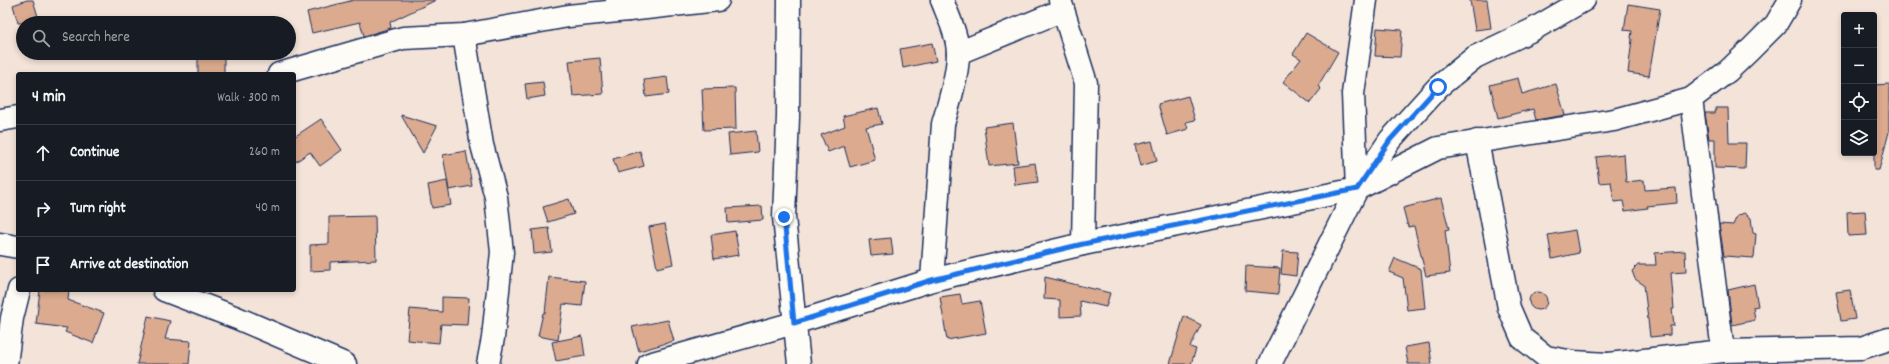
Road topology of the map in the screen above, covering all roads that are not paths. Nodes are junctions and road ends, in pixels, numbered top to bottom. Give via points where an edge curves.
1 (718, 0) edge
2 (789, 0) edge
3 (942, 0) edge
4 (1366, 0) edge
5 (1584, 0) edge
6 (1790, 0) edge
7 (622, 5) edge
8 (1061, 5) edge
9 (464, 35) junction
10 (958, 53) junction
11 (286, 72) edge
12 (1691, 99) junction
13 (16, 117) edge
14 (0, 120) edge
15 (1477, 141) junction
16 (1357, 189) junction
17 (0, 244) edge
18 (1083, 244) junction
19 (16, 247) edge
20 (932, 280) junction
21 (18, 292) edge
22 (169, 292) edge
23 (794, 323) junction
24 (1889, 339) edge
25 (1723, 351) junction
26 (1278, 359) edge
27 (6, 364) edge
28 (345, 364) edge
29 (488, 364) edge
30 (649, 364) edge
31 (799, 364) edge
32 (1608, 364) edge

1 - 7 street
2 - 23 street via 784,217
3 - 10 street via 953,28
4 - 16 street via 1353,94
5 - 16 street via 1532,30 1475,57 1438,87 1390,140
6 - 12 street via 1776,24 1728,71
7 - 9 street
8 - 10 street
8 - 18 street via 1086,83
9 - 11 street via 403,38
9 - 29 street via 482,145 496,197 502,252
10 - 20 street via 943,124
12 - 15 street via 1614,120
12 - 25 street
13 - 14 street
15 - 16 street via 1438,148
15 - 32 street via 1509,308 1522,338 1546,357
16 - 18 street
16 - 26 street
17 - 19 street
18 - 20 street
20 - 23 street
21 - 27 street
22 - 28 street
23 - 30 street
23 - 31 street
24 - 25 street via 1860,348
25 - 32 street

